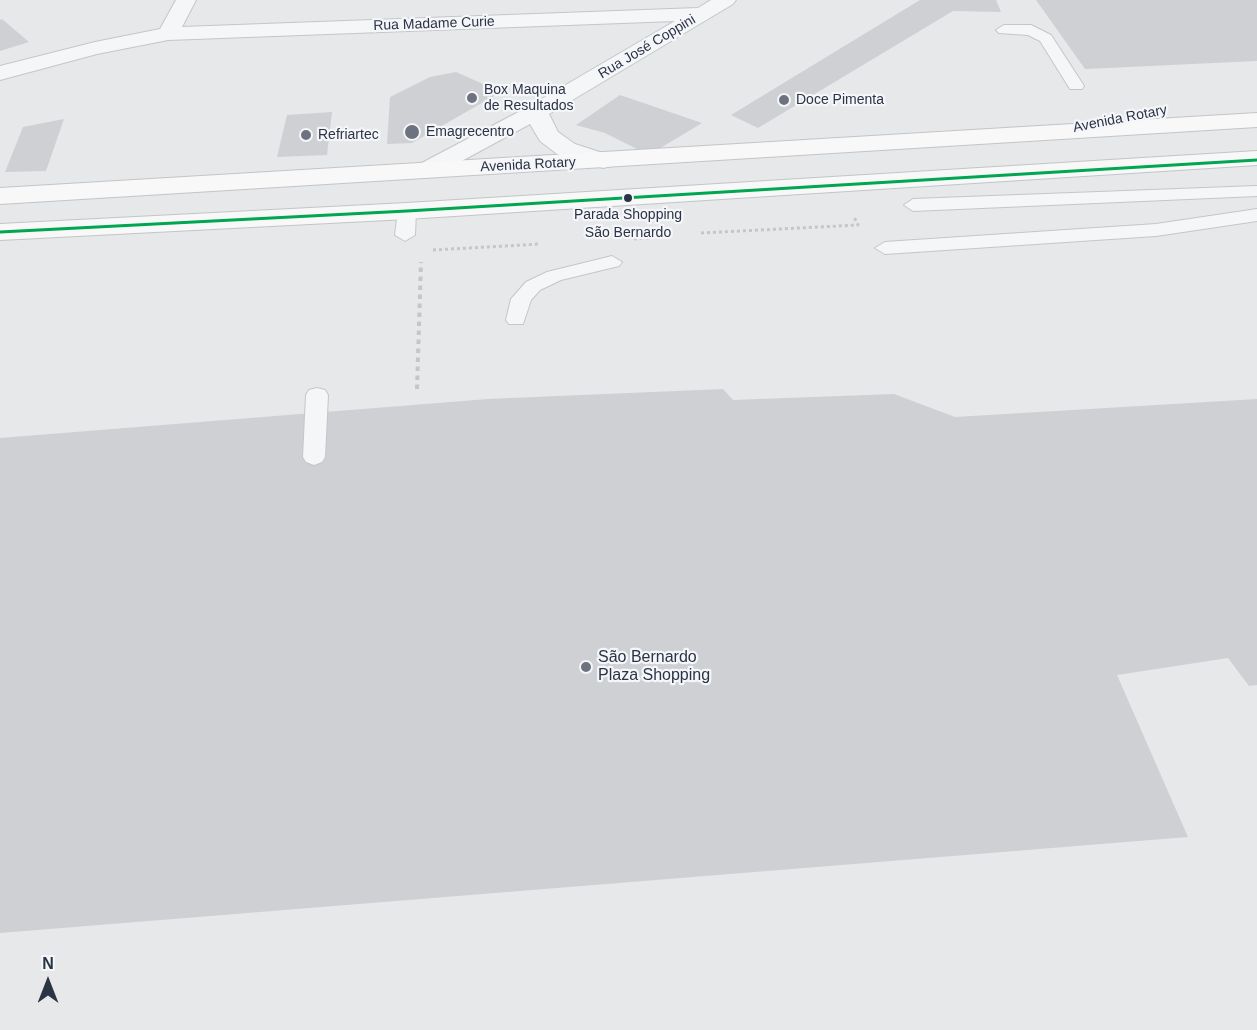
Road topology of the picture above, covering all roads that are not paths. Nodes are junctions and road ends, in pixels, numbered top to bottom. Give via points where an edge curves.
1 (186, 0) edge
2 (726, 0) edge
3 (701, 14) junction
4 (1004, 30) dead end
5 (168, 34) junction
6 (0, 73) edge
7 (1076, 86) dead end
8 (1257, 104) edge
9 (536, 112) junction
10 (1257, 120) edge
11 (1056, 131) junction
12 (1251, 159) edge
13 (603, 161) junction
14 (425, 171) junction
15 (1257, 191) edge
16 (0, 196) edge
17 (913, 205) dead end
18 (1257, 215) edge
19 (0, 232) edge
20 (885, 248) dead end
21 (612, 262) dead end
22 (516, 320) dead end
23 (317, 395) dead end
24 (314, 457) dead end

1 - 5 street
2 - 3 street, Rua José Coppini
3 - 5 street, Rua Madame Curie
3 - 9 street, Rua José Coppini
4 - 7 lane via 1031,30 1046,38
5 - 6 street, Rua Madame Curie
8 - 11 main road, Avenida Rotary via 1155,110
9 - 13 street via 548,136 566,149
9 - 14 street, Rua José Coppini
10 - 11 main road, Avenida Rotary
11 - 13 main road, Avenida Rotary
12 - 19 main road via 406,224
13 - 14 main road, Avenida Rotary
14 - 16 main road, Avenida Rotary
15 - 17 lane
18 - 20 lane via 1156,230
21 - 22 lane via 554,276 534,286 521,299
23 - 24 lane

